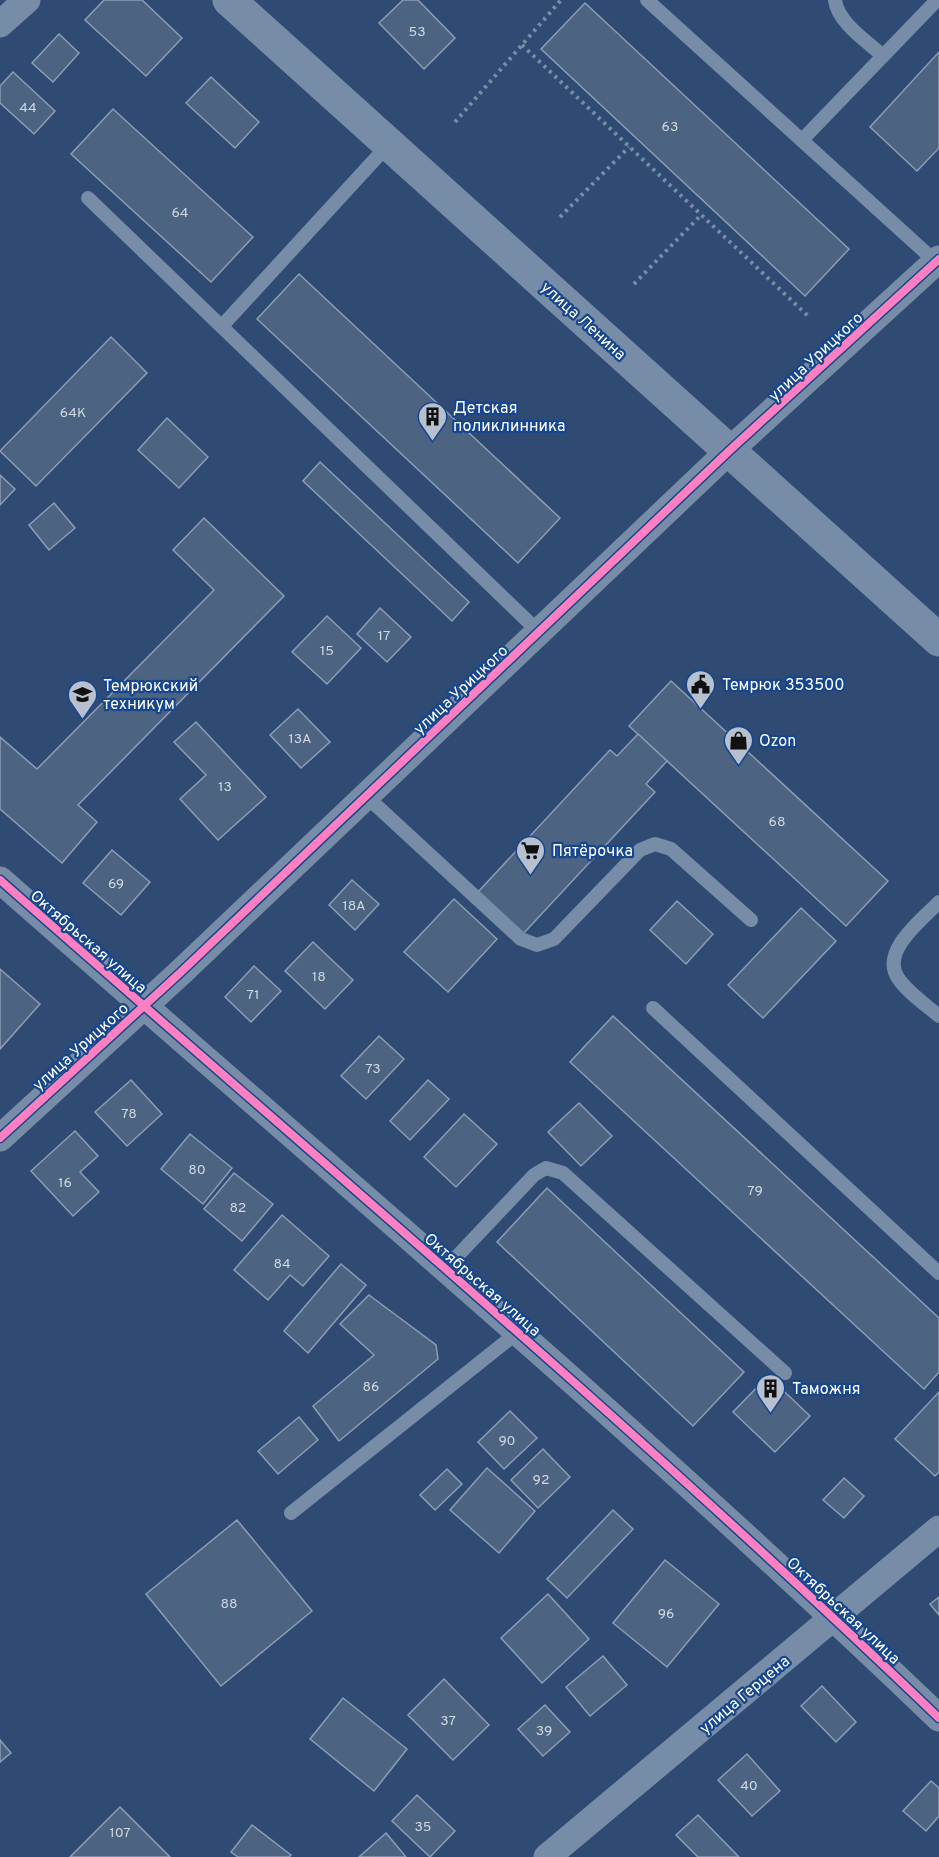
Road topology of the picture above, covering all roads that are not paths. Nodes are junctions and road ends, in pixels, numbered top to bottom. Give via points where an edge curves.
1 (27, 0) edge
2 (229, 0) edge
3 (647, 0) edge
4 (835, 0) edge
5 (937, 0) edge
6 (0, 24) edge
7 (883, 56) junction
8 (802, 140) junction
9 (389, 144) junction
10 (87, 198) dead end
11 (938, 261) edge
12 (222, 326) junction
13 (729, 451) junction
14 (539, 632) junction
15 (939, 640) edge
16 (366, 796) junction
17 (0, 880) edge
18 (939, 902) edge
19 (751, 920) dead end
20 (144, 1007) junction
21 (653, 1008) dead end
22 (939, 1016) edge
23 (0, 1138) edge
24 (445, 1269) junction
25 (939, 1273) edge
26 (518, 1332) junction
27 (785, 1373) dead end
28 (291, 1513) dead end
29 (939, 1530) edge
30 (836, 1618) junction
31 (939, 1718) edge
32 (547, 1857) edge

1 - 6 street
2 - 9 street, улица Ленина
3 - 8 lane
4 - 7 lane via 844,20
5 - 7 lane
7 - 8 lane
8 - 11 lane
9 - 12 lane
9 - 13 street, улица Ленина
10 - 12 lane
11 - 13 street, улица Урицкого
12 - 14 lane
13 - 14 street, улица Урицкого
13 - 15 street, улица Ленина
14 - 16 street, улица Урицкого
16 - 19 lane via 521,939 537,945 554,939 640,850 655,844 671,849
16 - 20 street, улица Урицкого
17 - 20 street, Октябрьская улица
18 - 22 lane via 897,948 892,963 898,978
20 - 23 street, улица Урицкого
20 - 24 street, Октябрьская улица
21 - 25 lane
24 - 26 street, Октябрьская улица
24 - 27 lane via 534,1175 546,1168 563,1173
26 - 28 lane
26 - 30 street, Октябрьская улица
29 - 30 street, улица Герцена
30 - 31 street, Октябрьская улица
30 - 32 street, улица Герцена

